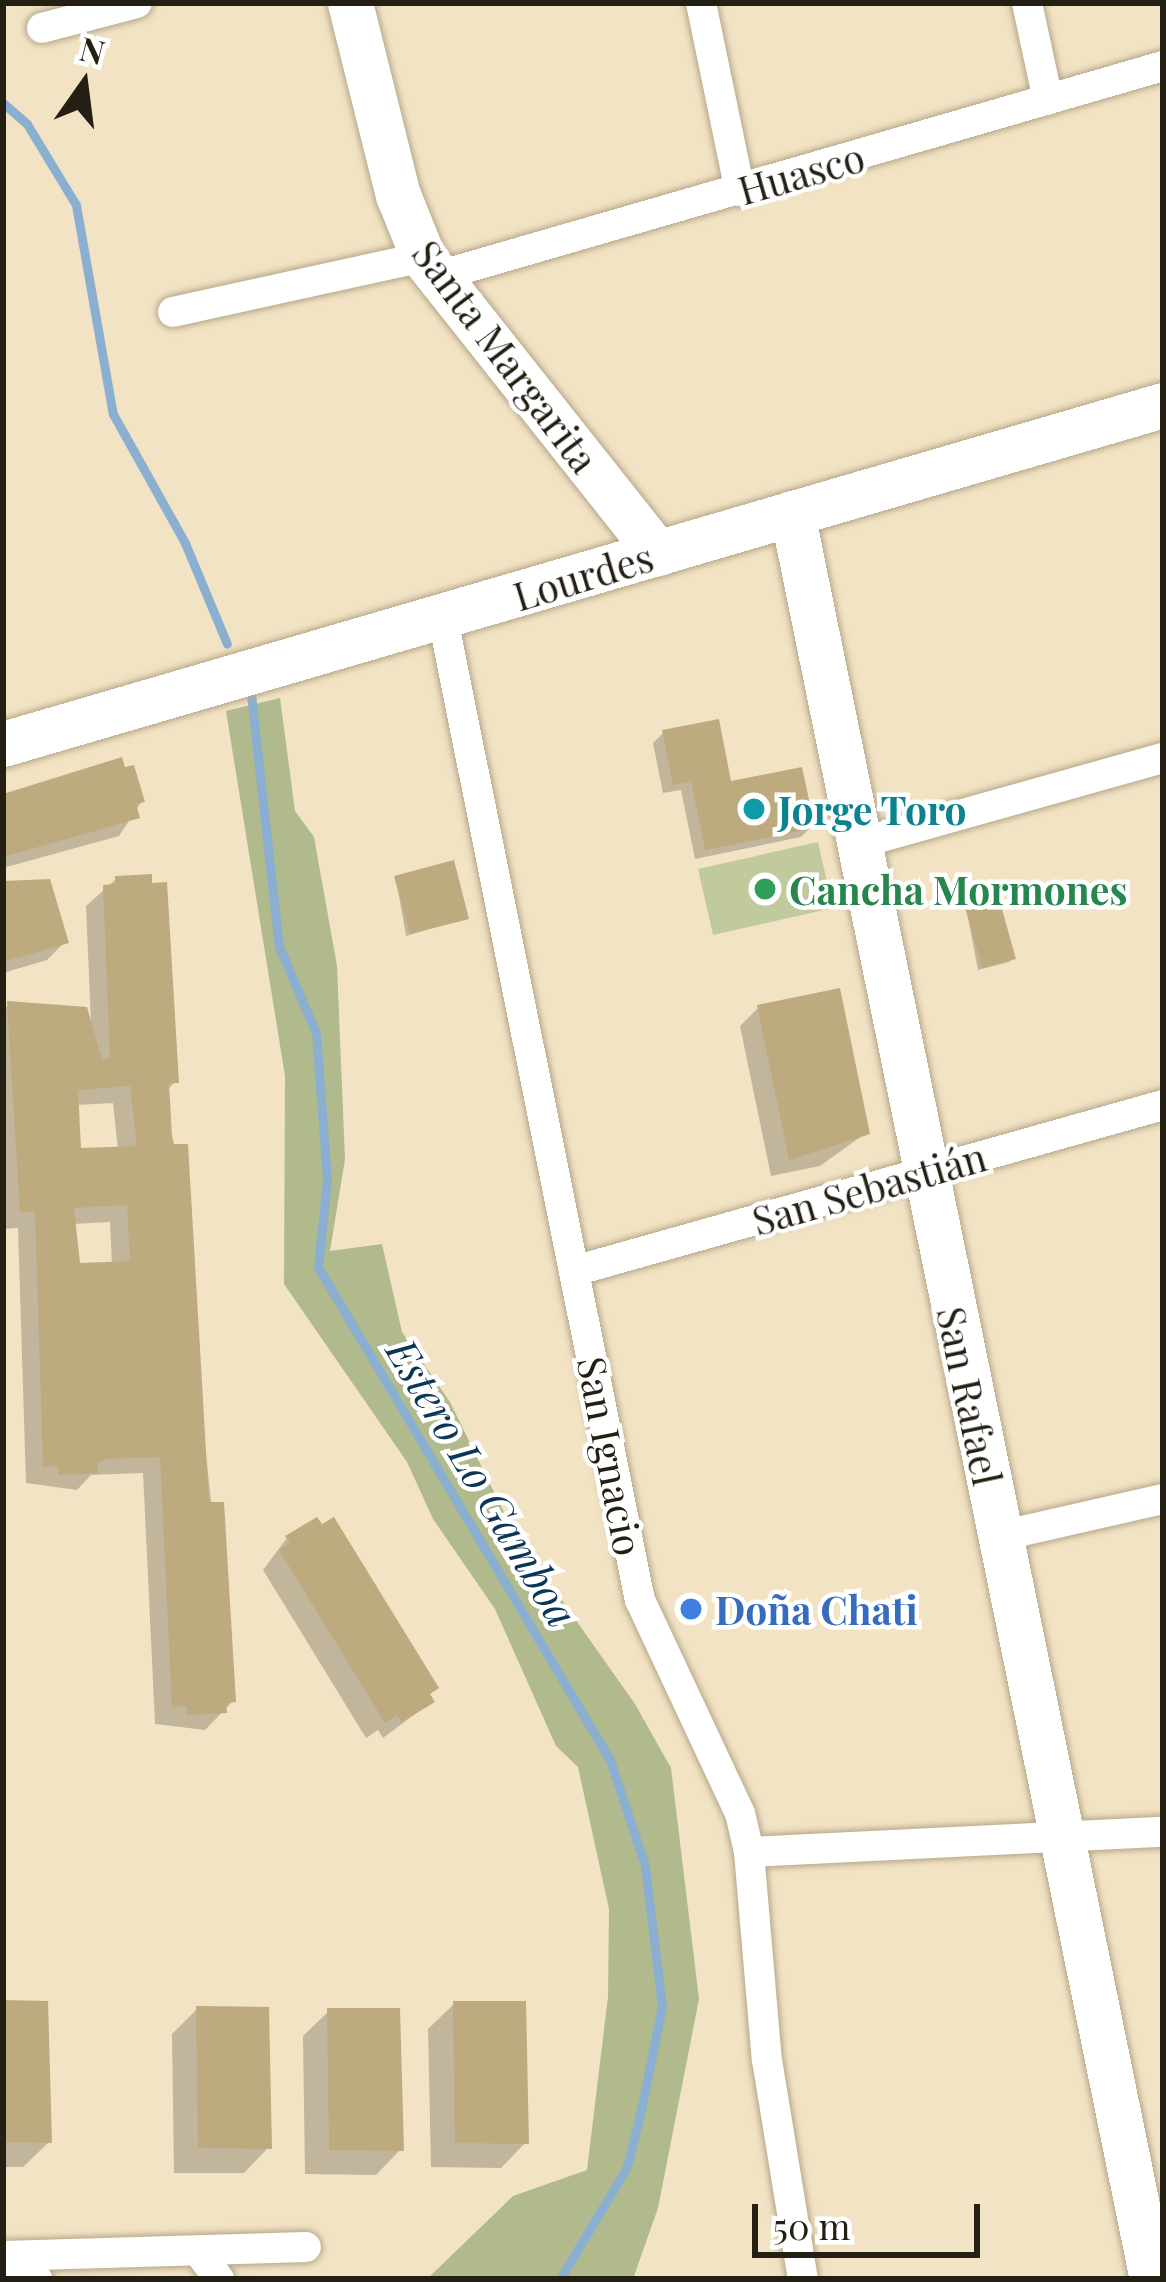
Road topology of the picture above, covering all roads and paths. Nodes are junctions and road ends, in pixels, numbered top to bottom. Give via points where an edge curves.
1 (137, 3) edge
2 (350, 3) edge
3 (701, 3) edge
4 (1027, 3) edge
5 (43, 28) dead end
6 (1163, 66) edge
7 (1048, 100) junction
8 (740, 191) junction
9 (430, 266) junction
10 (173, 312) dead end
11 (1163, 405) edge
12 (792, 513) junction
13 (658, 553) junction
14 (443, 619) junction
15 (3, 745) edge
16 (1163, 758) edge
17 (860, 843) junction
18 (1163, 1105) edge
19 (923, 1173) junction
20 (574, 1271) junction
21 (1163, 1499) edge
22 (1000, 1537) junction
23 (1163, 1832) edge
24 (1063, 1835) junction
25 (749, 1852) junction
26 (1144, 2139) edge
27 (306, 2247) dead end
28 (198, 2251) junction
29 (3, 2256) edge
30 (3, 2272) edge
31 (38, 2279) edge
32 (219, 2279) edge
33 (803, 2279) edge
34 (1152, 2279) edge

1 - 5 street
2 - 9 street, Santa Margarita via 398,194
3 - 8 street
4 - 7 street
6 - 7 street, Huasco
7 - 8 street, Huasco
8 - 9 street, Huasco
9 - 10 street, Huasco
9 - 13 street, Santa Margarita
11 - 12 street, Lourdes
12 - 13 street, Lourdes
12 - 17 street, San Rafael
13 - 14 street, Lourdes
14 - 15 street, Lourdes
14 - 20 street, San Ignacio
16 - 17 street
17 - 19 street, San Rafael
18 - 19 street, San Sebastián
19 - 20 street, San Sebastián
19 - 22 street, San Rafael
20 - 25 street, San Ignacio via 640,1600 740,1813
21 - 22 street
22 - 24 street, San Rafael
23 - 24 street
24 - 25 street
24 - 26 street, San Rafael
25 - 33 street, San Ignacio via 767,2060
26 - 34 street, San Rafael
27 - 28 street
28 - 29 street
28 - 32 street
30 - 31 street

